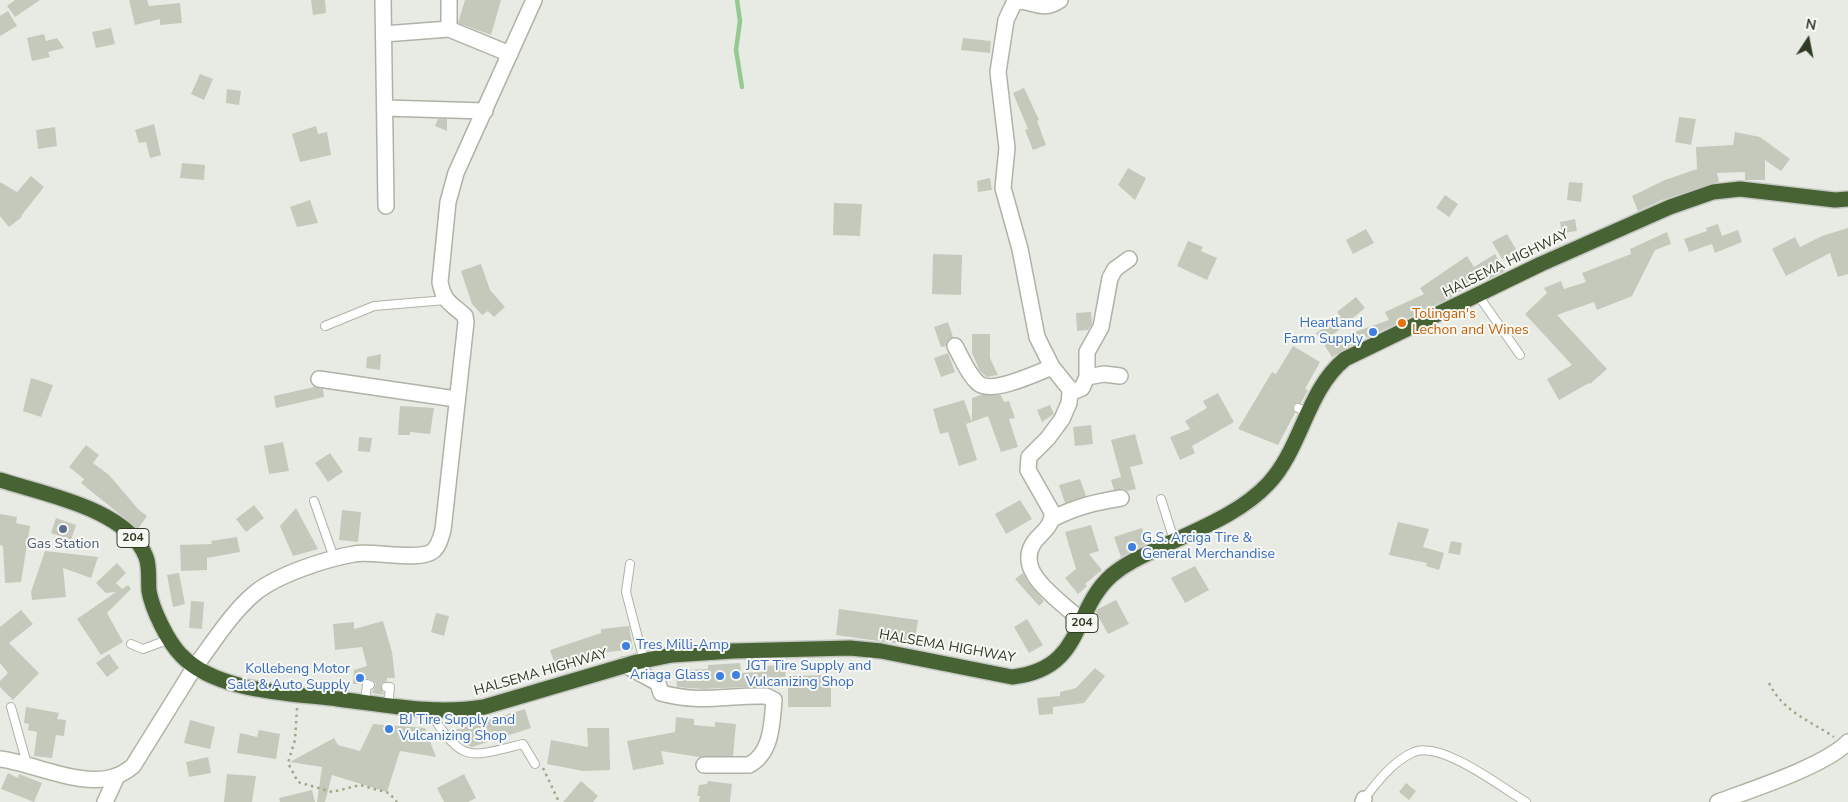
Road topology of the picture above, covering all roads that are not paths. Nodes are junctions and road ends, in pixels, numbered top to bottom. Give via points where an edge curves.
1 (384, 0) edge
2 (448, 0) edge
3 (534, 0) edge
4 (1060, 0) edge
5 (449, 29) junction
6 (384, 34) junction
7 (510, 54) junction
8 (385, 108) junction
9 (485, 111) junction
10 (1848, 199) edge
11 (386, 206) dead end
12 (1129, 259) dead end
13 (1478, 295) junction
14 (446, 300) junction
15 (325, 326) dead end
16 (954, 346) dead end
17 (1520, 355) dead end
18 (1052, 367) junction
19 (1120, 376) dead end
20 (1088, 377) junction
21 (319, 379) dead end
22 (1070, 393) junction
23 (456, 399) junction
24 (0, 480) edge
25 (1121, 498) dead end
26 (1161, 499) dead end
27 (314, 501) dead end
28 (1052, 519) junction
29 (1174, 540) junction
30 (334, 558) junction
31 (630, 564) dead end
32 (1082, 622) junction
33 (170, 639) junction
34 (131, 644) dead end
35 (644, 661) junction
36 (625, 665) junction
37 (194, 668) junction
38 (370, 685) dead end
39 (386, 687) dead end
40 (365, 703) junction
41 (388, 706) junction
42 (11, 707) dead end
43 (430, 711) junction
44 (1847, 744) edge
45 (0, 758) edge
46 (26, 764) junction
47 (535, 764) dead end
48 (704, 764) dead end
49 (117, 776) junction
50 (1363, 801) edge
51 (105, 802) edge
52 (1526, 802) edge
53 (1718, 802) edge

1 - 6 street
2 - 5 street
3 - 7 street
4 - 18 street via 1050,6 1016,1 1006,20 998,72 1008,148 1003,188 1020,249 1037,337
5 - 6 street
5 - 7 street
6 - 8 street
7 - 9 street
8 - 9 street
8 - 11 street
9 - 14 street via 456,173 448,202 440,282
10 - 13 highway, HALSEMA HIGHWAY / 204 via 1740,189 1713,192 1644,218
12 - 20 street via 1115,269 1110,278 1101,327 1087,352
13 - 17 lane
13 - 29 highway, HALSEMA HIGHWAY / 204 via 1345,359 1303,410 1281,466 1261,491 1236,509
14 - 15 lane via 374,306
14 - 23 street via 465,316 466,322
16 - 18 street via 972,375 983,386 991,388
18 - 22 street via 1064,379
19 - 20 street
20 - 22 street via 1082,388
21 - 23 street
22 - 28 street via 1062,419 1032,452 1028,463 1033,482 1052,512
23 - 30 street via 443,530 433,552 424,555 378,552
24 - 33 highway, HALSEMA HIGHWAY / 204 via 91,509 126,531 147,557 150,593
25 - 28 street via 1091,503
26 - 29 lane
27 - 30 lane
28 - 32 street via 1031,549 1031,571
29 - 32 highway, HALSEMA HIGHWAY / 204 via 1135,559 1111,576
30 - 37 street via 273,581 255,593
31 - 35 lane via 626,592
32 - 35 highway, HALSEMA HIGHWAY / 204 via 1061,656 1029,675 1012,677 910,656 850,648 733,651 672,655
33 - 34 lane via 143,649
33 - 37 highway, HALSEMA HIGHWAY / 204
35 - 36 highway, HALSEMA HIGHWAY / 204
36 - 43 highway, HALSEMA HIGHWAY / 204 via 484,707
36 - 48 street via 658,684 661,693 675,697 700,700 766,696 774,700 768,740 755,762 749,765
37 - 40 highway, HALSEMA HIGHWAY / 204 via 226,680 297,695
37 - 49 street via 133,766
38 - 40 lane via 367,684
39 - 41 lane via 390,688
40 - 41 highway, HALSEMA HIGHWAY / 204
41 - 43 highway, HALSEMA HIGHWAY / 204
42 - 46 lane
43 - 47 lane via 462,752 478,754 523,744
44 - 53 street via 1833,755
45 - 46 street
46 - 49 street via 85,778
49 - 51 street
50 - 52 lane via 1380,777 1403,758 1423,750 1434,750 1448,755

